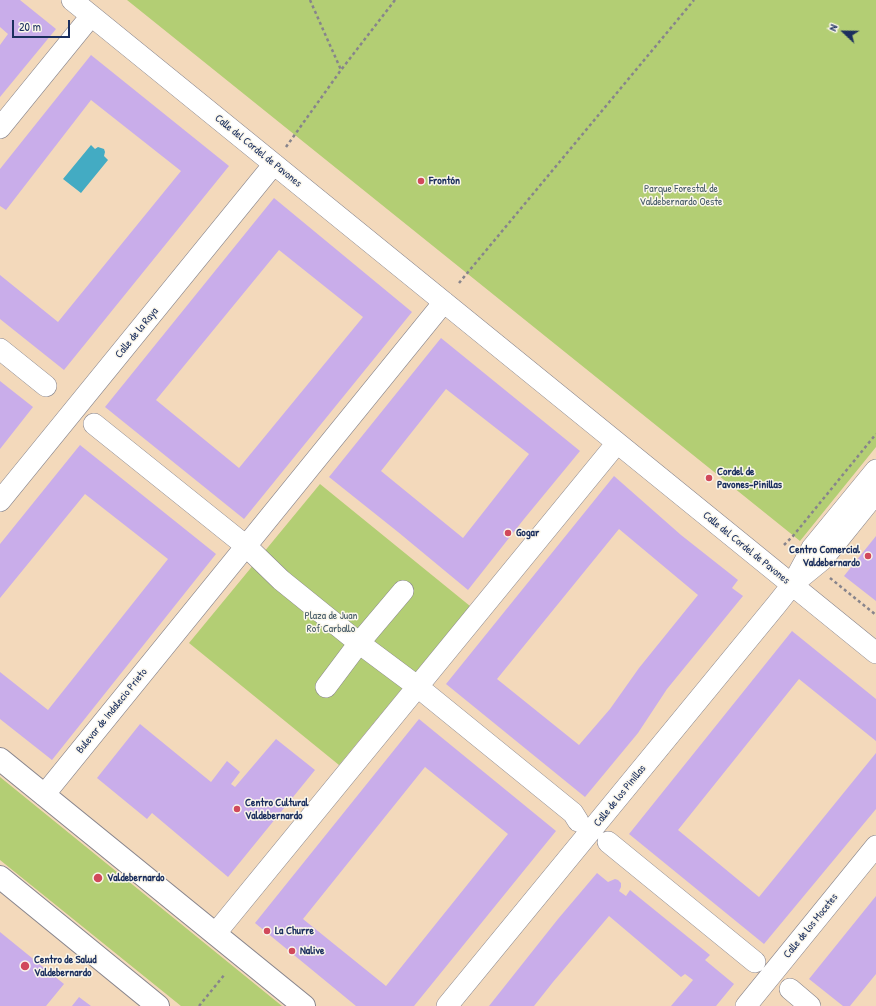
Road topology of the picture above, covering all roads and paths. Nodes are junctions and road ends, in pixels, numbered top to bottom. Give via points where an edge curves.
1 (72, 0) edge
2 (310, 0) edge
3 (395, 0) edge
4 (694, 0) edge
5 (91, 16) junction
6 (341, 70) junction
7 (0, 128) edge
8 (274, 164) junction
9 (459, 283) dead end
10 (444, 302) junction
11 (0, 349) edge
12 (46, 386) dead end
13 (94, 424) dead end
14 (876, 434) edge
15 (617, 442) junction
16 (876, 470) edge
17 (876, 494) edge
18 (0, 501) edge
19 (784, 545) dead end
20 (246, 546) junction
21 (826, 575) dead end
22 (792, 585) junction
23 (403, 591) dead end
24 (876, 615) edge
25 (359, 643) junction
26 (876, 653) edge
27 (326, 687) dead end
28 (418, 687) junction
29 (0, 759) edge
30 (44, 795) junction
31 (578, 820) dead end
32 (608, 842) dead end
33 (876, 846) edge
34 (0, 877) edge
35 (215, 934) junction
36 (755, 962) dead end
37 (225, 974) dead end
38 (790, 989) dead end
39 (157, 1006) edge
40 (199, 1006) edge
41 (304, 1006) edge
42 (447, 1006) edge
43 (746, 1006) edge
44 (810, 1006) edge

1 - 5 street, Calle del Cordel de Pavones
2 - 6 path
3 - 6 path
4 - 9 path
5 - 7 street
5 - 8 street, Calle del Cordel de Pavones
6 - 8 path
8 - 10 street, Calle del Cordel de Pavones
8 - 18 street, Calle de la Raya
10 - 15 street, Calle del Cordel de Pavones
10 - 20 street, Bulevar de Indalecio Prieto
11 - 12 street
13 - 20 street
14 - 19 path
15 - 22 street, Calle del Cordel de Pavones
15 - 28 street
16 - 22 street, Calle de los Pinillas via 812,548
17 - 22 street, Calle de los Pinillas via 822,560
20 - 25 street via 281,580
20 - 30 street, Bulevar de Indalecio Prieto
21 - 24 path
22 - 26 street, Calle del Cordel de Pavones
22 - 42 street, Calle de los Pinillas
23 - 25 street
25 - 27 street
25 - 28 street
28 - 31 street via 573,813
28 - 35 street
29 - 30 street
30 - 35 street
32 - 36 street
33 - 43 street, Calle de los Mocetes
34 - 39 street
35 - 41 street
37 - 40 path
38 - 44 street

